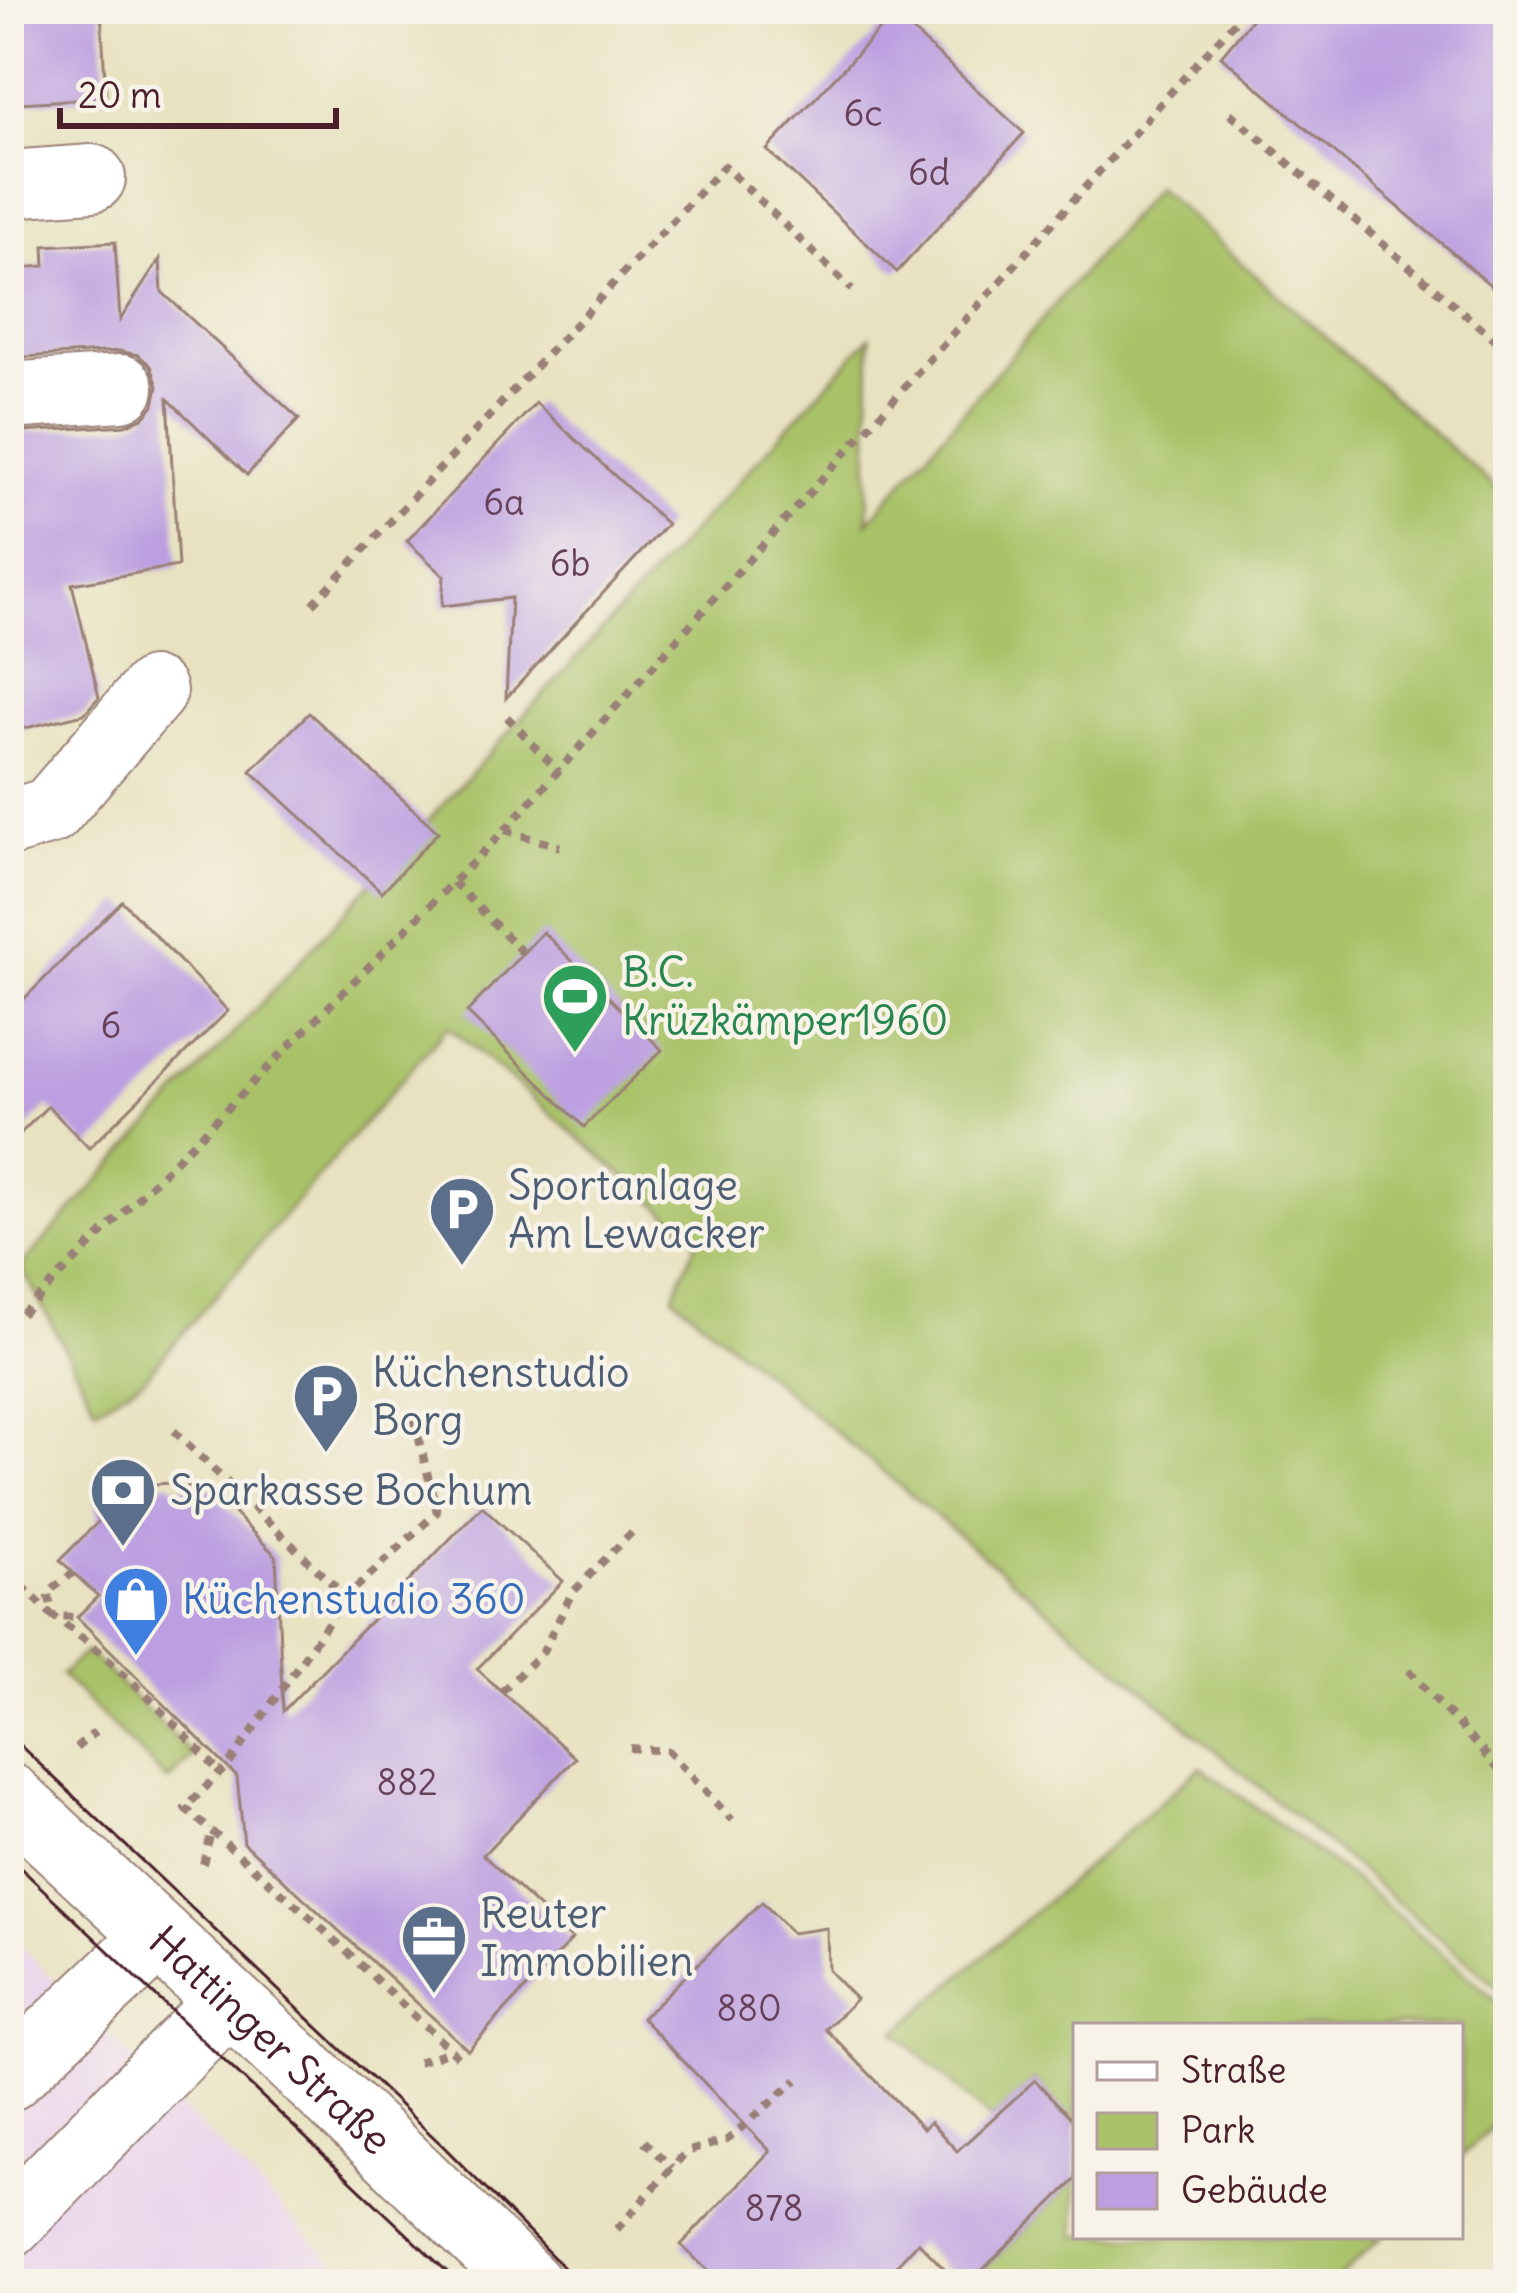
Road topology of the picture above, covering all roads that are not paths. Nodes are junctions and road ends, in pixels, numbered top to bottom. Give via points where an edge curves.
1 (92, 178) dead end
2 (9, 184) edge
3 (121, 388) dead end
4 (9, 396) edge
5 (153, 691) dead end
6 (9, 823) edge
7 (9, 1797) edge
8 (158, 1936) junction
9 (228, 2002) junction
10 (9, 2077) edge
11 (9, 2224) edge
12 (528, 2284) edge

1 - 2 street
3 - 4 street
5 - 6 street via 50,811
7 - 8 street, Hattinger Straße
8 - 9 street, Hattinger Straße
8 - 10 street
9 - 11 street
9 - 12 street, Hattinger Straße

